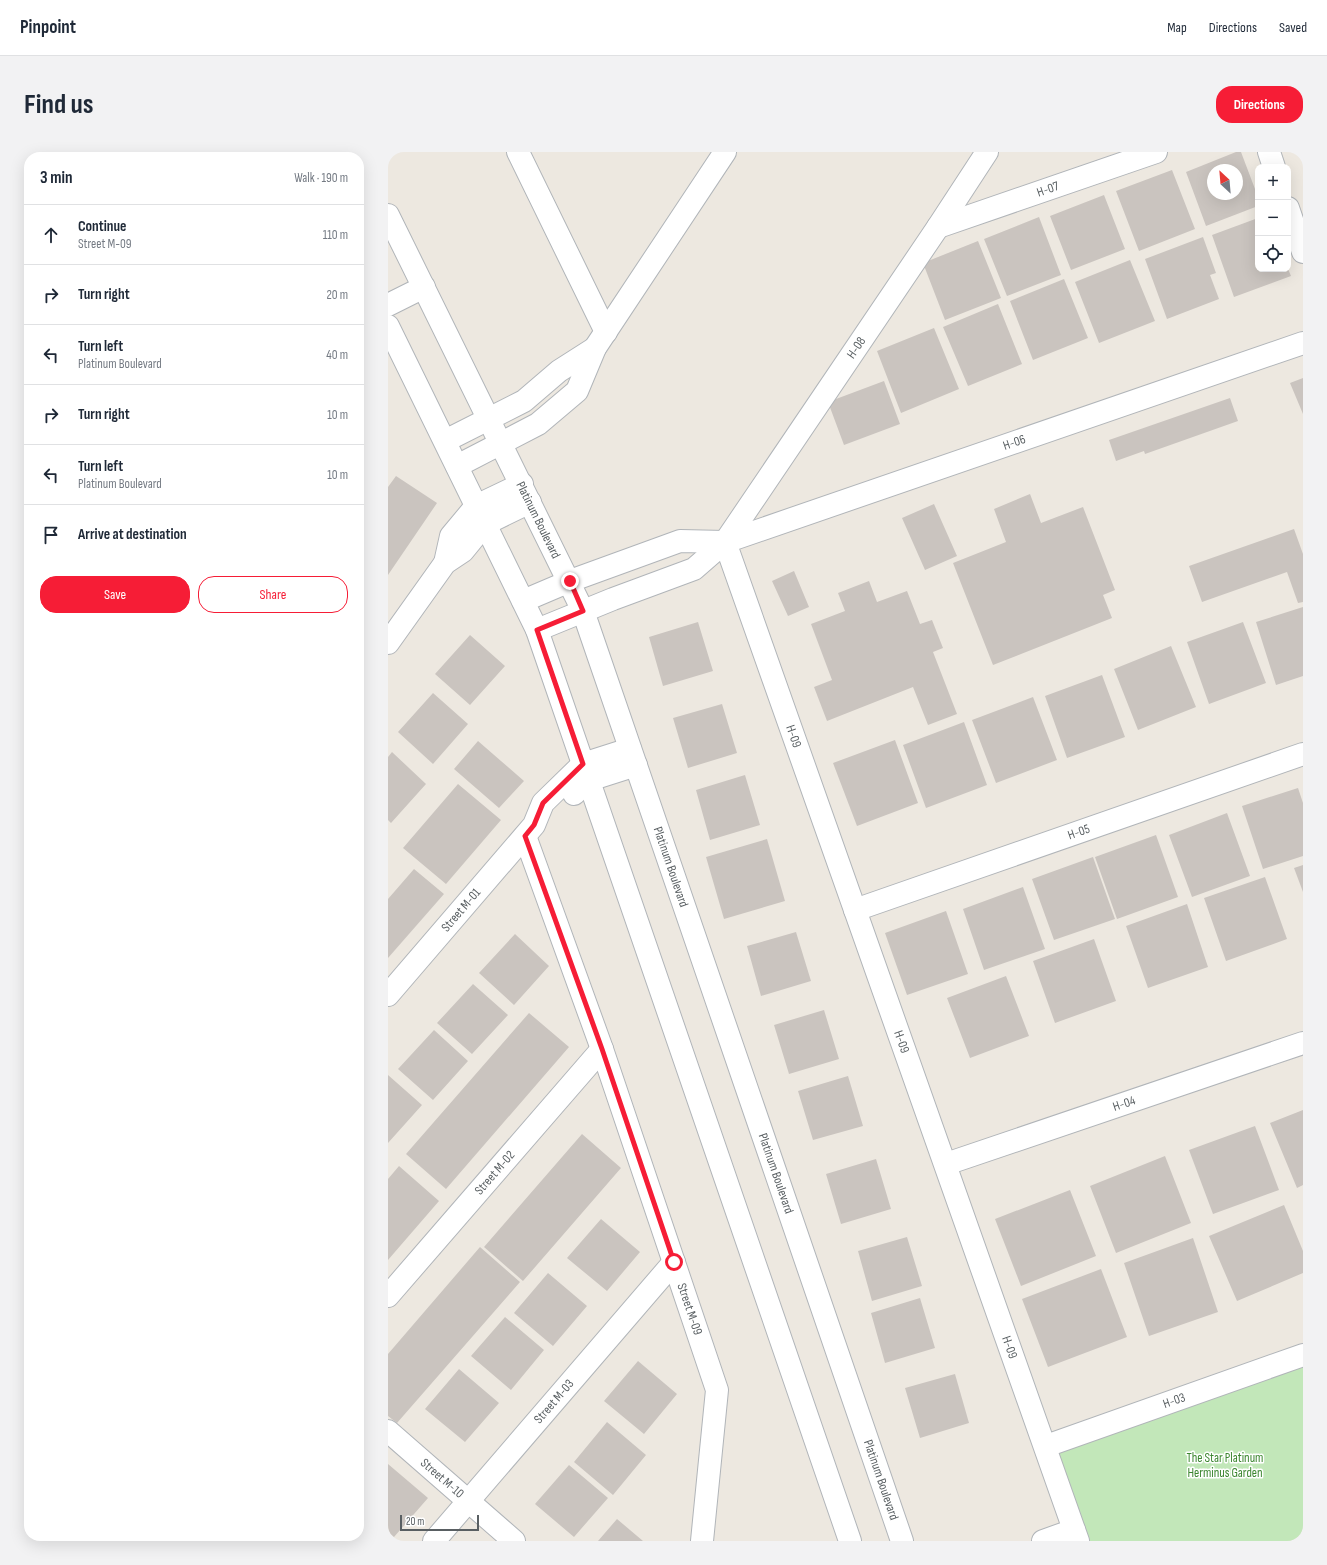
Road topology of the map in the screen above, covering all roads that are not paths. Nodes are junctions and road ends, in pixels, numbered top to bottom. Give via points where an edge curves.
1 (518, 152) edge
2 (725, 152) edge
3 (986, 152) edge
4 (1156, 152) edge
5 (1269, 152) edge
6 (1273, 164) edge
7 (388, 215) edge
8 (1291, 217) edge
9 (938, 227) junction
10 (1303, 252) edge
11 (421, 281) junction
12 (388, 288) edge
13 (388, 305) edge
14 (388, 326) edge
15 (601, 340) junction
16 (1303, 343) edge
17 (490, 419) junction
18 (445, 441) junction
19 (501, 443) junction
20 (457, 466) junction
21 (526, 493) junction
22 (481, 515) junction
23 (725, 542) junction
24 (570, 581) junction
25 (523, 601) junction
26 (583, 611) junction
27 (537, 630) junction
28 (388, 643) edge
29 (1303, 754) edge
30 (633, 757) junction
31 (586, 772) junction
32 (529, 830) junction
33 (856, 910) junction
34 (388, 995) edge
35 (1303, 1043) edge
36 (602, 1049) junction
37 (946, 1164) junction
38 (674, 1262) junction
39 (388, 1296) edge
40 (1303, 1356) edge
41 (388, 1431) edge
42 (1046, 1446) junction
43 (468, 1501) junction
44 (1076, 1536) edge
45 (434, 1541) edge
46 (514, 1541) edge
47 (702, 1541) edge
48 (850, 1541) edge
49 (902, 1541) edge
50 (1043, 1541) edge

1 - 15 street
2 - 15 street
3 - 9 street, H-08
4 - 9 street, H-07
5 - 6 street
7 - 11 street, Platinum Boulevard
8 - 10 street
9 - 23 street, H-08
11 - 12 street
11 - 13 street
11 - 17 street, Platinum Boulevard
14 - 18 street
15 - 17 street via 524,401
15 - 19 street via 577,391 538,424
16 - 23 street, H-06
17 - 18 street
17 - 19 street, Platinum Boulevard
18 - 20 street
19 - 20 street
19 - 21 street, Platinum Boulevard
20 - 22 street
21 - 22 street
21 - 24 street, Platinum Boulevard
22 - 25 street
22 - 28 street via 451,536 446,563
23 - 24 street via 680,541
23 - 26 street via 694,569
23 - 33 street, H-09
24 - 25 street
24 - 26 street, Platinum Boulevard
25 - 27 street
26 - 27 street
26 - 30 street, Platinum Boulevard
27 - 31 street
29 - 33 street, H-05
30 - 31 street
30 - 49 street, Platinum Boulevard
31 - 32 street, Street M-01 via 543,803
31 - 48 street
32 - 34 street, Street M-01
32 - 36 street, Street M-09
33 - 37 street, H-09
35 - 37 street, H-04
36 - 38 street, Street M-09
36 - 39 street, Street M-02
37 - 42 street, H-09
38 - 43 street, Street M-03
38 - 47 street, Street M-09 via 717,1390
40 - 42 street, H-03
41 - 43 street, Street M-10
42 - 44 street, H-09
43 - 45 street, Street M-03
43 - 46 street, Street M-10
44 - 50 street

